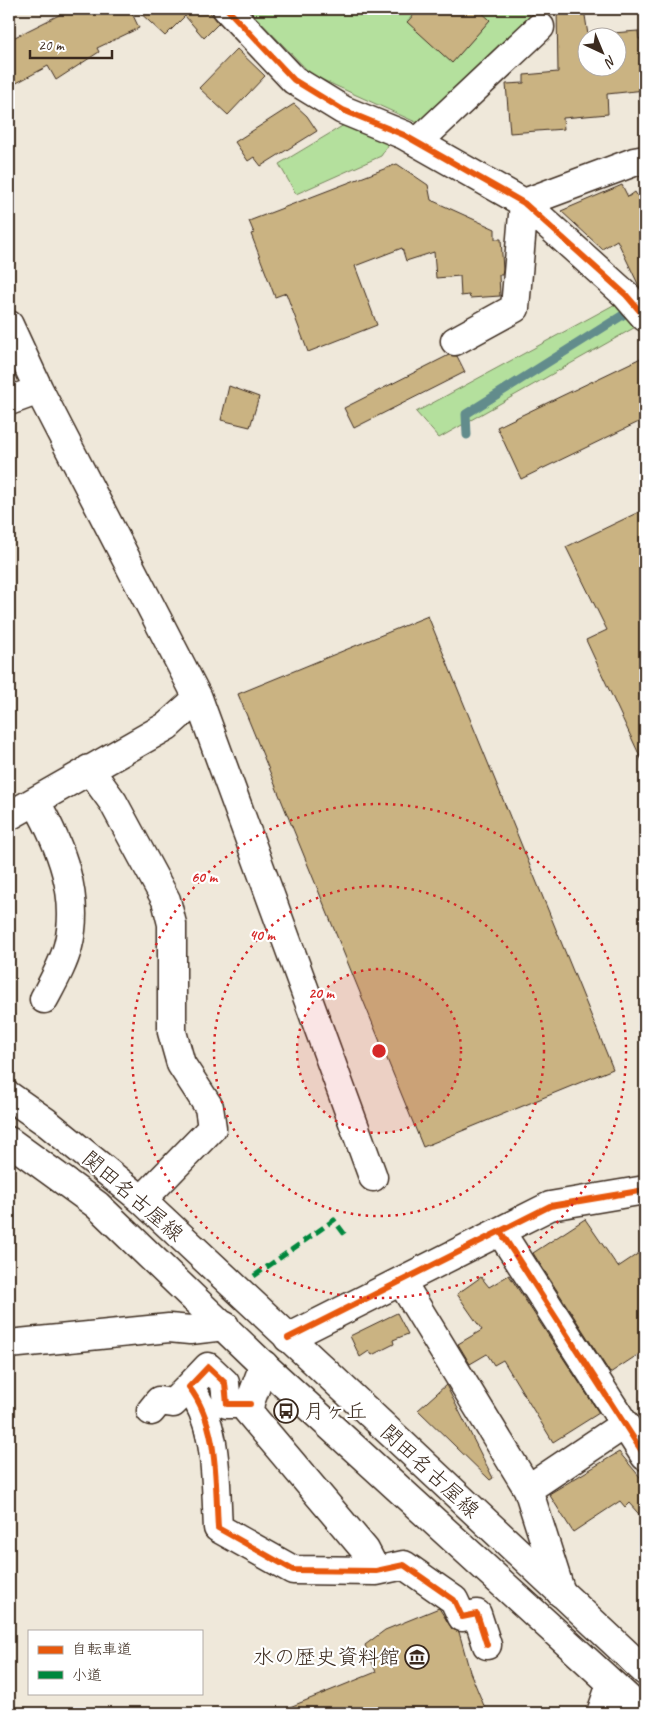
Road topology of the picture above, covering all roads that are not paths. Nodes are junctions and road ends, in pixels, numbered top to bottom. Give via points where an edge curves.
1 (227, 9) edge
2 (540, 27) dead end
3 (418, 142) junction
4 (645, 160) edge
5 (524, 203) junction
6 (645, 316) edge
7 (9, 325) edge
8 (455, 341) dead end
9 (38, 390) junction
10 (9, 401) edge
11 (198, 698) junction
12 (89, 769) junction
13 (36, 802) junction
14 (9, 816) edge
15 (44, 999) dead end
16 (9, 1096) edge
17 (9, 1141) edge
18 (373, 1177) dead end
19 (645, 1190) edge
20 (142, 1200) junction
21 (500, 1231) junction
22 (401, 1281) junction
23 (225, 1326) junction
24 (288, 1338) junction
25 (9, 1344) edge
26 (264, 1366) junction
27 (189, 1386) junction
28 (250, 1404) junction
29 (151, 1410) dead end
30 (625, 1424) junction
31 (645, 1456) edge
32 (528, 1489) junction
33 (376, 1571) junction
34 (561, 1593) junction
35 (487, 1644) dead end
36 (640, 1659) edge
37 (611, 1684) junction
38 (601, 1713) edge
39 (644, 1713) edge

1 - 3 street via 294,80 343,110
2 - 3 street
3 - 5 street
4 - 5 street
5 - 6 street
5 - 8 street via 516,308
7 - 9 street
9 - 10 street
9 - 11 street
11 - 12 street via 167,726
11 - 18 street
12 - 13 street
12 - 20 street via 113,802 166,900 172,924 172,1032 181,1064 209,1107 212,1128
13 - 14 street
13 - 15 street via 64,863 72,902 68,946
16 - 20 street, 関田名古屋線
17 - 23 street, 関田名古屋線 via 97,1205
19 - 21 street via 550,1206
20 - 24 street, 関田名古屋線
21 - 22 street
21 - 30 street
22 - 24 street
22 - 32 street
23 - 25 street
23 - 26 street, 関田名古屋線
24 - 34 street, 関田名古屋線
26 - 28 street
26 - 37 street, 関田名古屋線
27 - 28 street via 208,1368 225,1383 227,1404
27 - 29 street via 173,1403 159,1401
27 - 33 street via 213,1443 218,1528 293,1570
28 - 33 street via 247,1410 365,1550
30 - 31 street
30 - 32 street
32 - 34 street
33 - 35 street via 404,1565 454,1600 462,1616 477,1614
34 - 36 street, 関田名古屋線
37 - 38 street
37 - 39 street, 関田名古屋線

